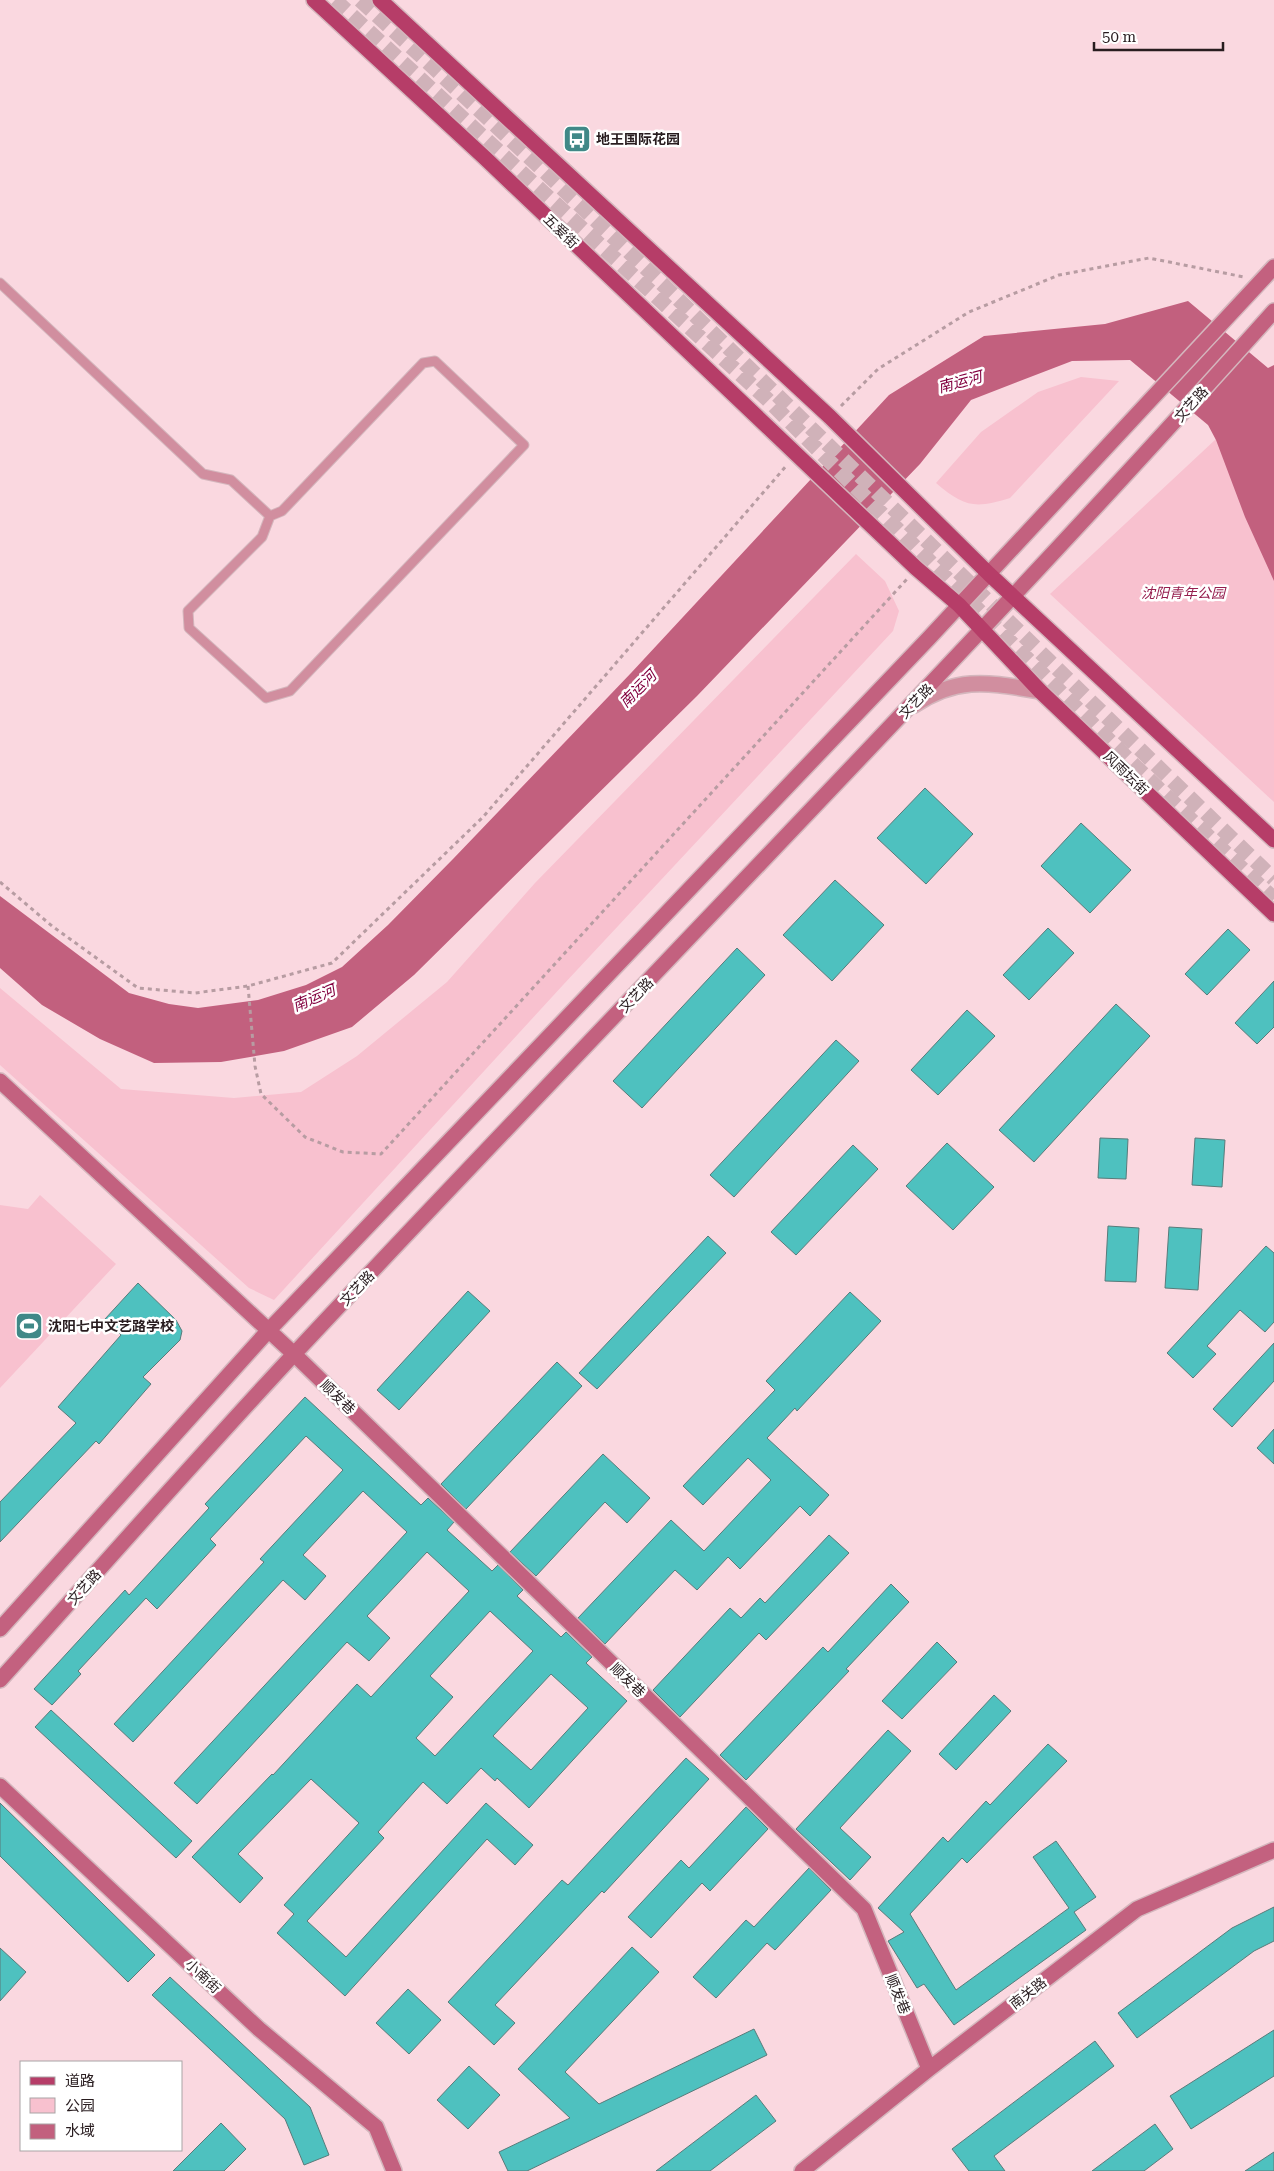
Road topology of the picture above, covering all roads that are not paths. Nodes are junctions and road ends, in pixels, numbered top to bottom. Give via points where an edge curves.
1 (314, 0) edge
2 (380, 0) edge
3 (1274, 267) edge
4 (0, 283) edge
5 (1274, 311) edge
6 (270, 516) junction
7 (890, 542) joint
8 (989, 574) junction
9 (1014, 597) junction
10 (959, 605) junction
11 (982, 629) junction
12 (1040, 690) junction
13 (908, 709) junction
14 (1274, 840) edge
15 (1274, 914) edge
16 (0, 1081) edge
17 (268, 1331) junction
18 (294, 1354) junction
19 (0, 1629) edge
20 (0, 1680) edge
21 (0, 1786) edge
22 (1274, 1850) edge
23 (929, 2069) junction
24 (394, 2171) edge
25 (802, 2171) edge

1 - 7 main road, 五爱街
2 - 8 main road via 834,422
3 - 8 main road
4 - 6 lane via 203,474 231,480
5 - 9 main road, 文艺路
6 - 6 lane via 262,536 188,611 190,628 266,698 290,691 524,445 435,361 423,363 282,511
7 - 10 main road, 风雨坛街
8 - 9 main road
8 - 10 main road
9 - 11 main road, 文艺路
9 - 14 main road
10 - 11 main road, 风雨坛街
10 - 17 main road
11 - 12 main road, 风雨坛街
11 - 13 main road, 文艺路
12 - 13 street via 995,684 957,684
12 - 15 main road, 风雨坛街
13 - 18 main road, 文艺路
16 - 17 main road, 顺发巷
17 - 18 main road, 顺发巷
17 - 19 main road
18 - 20 main road, 文艺路
18 - 23 main road, 顺发巷 via 864,1909
21 - 24 main road, 小南街 via 259,2029 376,2127
22 - 23 main road, 南关路 via 1137,1909
23 - 25 main road, 南关路

